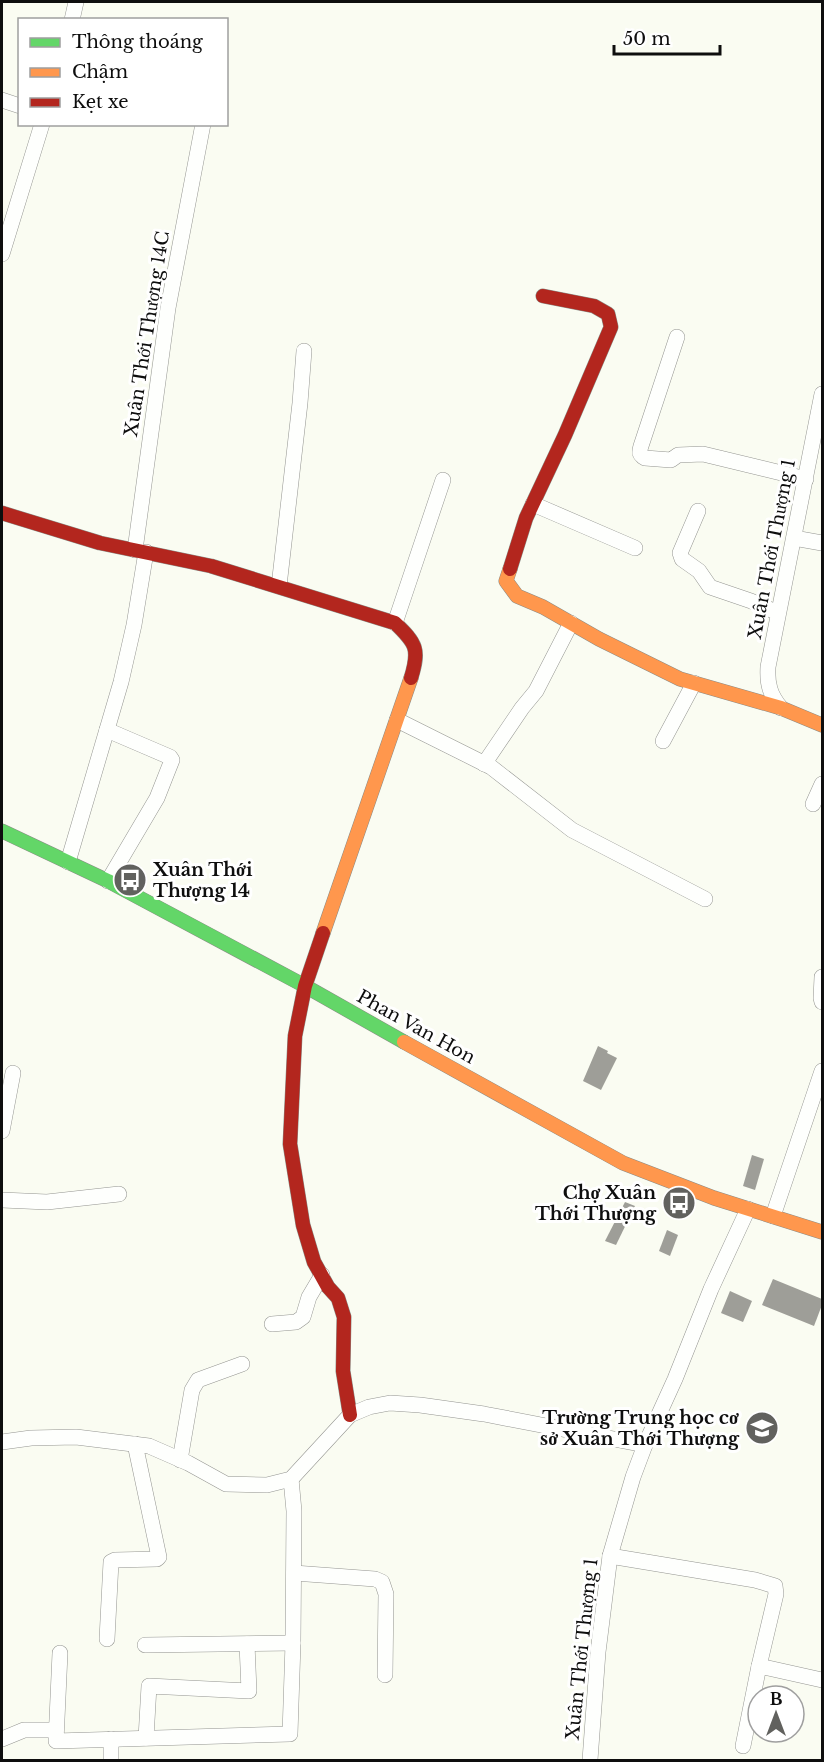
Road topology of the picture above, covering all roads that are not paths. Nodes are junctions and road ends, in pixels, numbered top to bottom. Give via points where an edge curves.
1 (76, 2) edge
2 (72, 18) edge
3 (2, 100) edge
4 (18, 105) edge
5 (41, 126) edge
6 (203, 126) edge
7 (2, 254) edge
8 (543, 296) dead end
9 (677, 337) dead end
10 (304, 351) dead end
11 (822, 394) edge
12 (806, 479) junction
13 (443, 480) dead end
14 (533, 504) junction
15 (698, 512) dead end
16 (2, 513) edge
17 (794, 538) junction
18 (822, 543) edge
19 (635, 549) dead end
20 (141, 551) junction
21 (279, 586) junction
22 (778, 613) junction
23 (394, 623) junction
24 (571, 623) junction
25 (694, 683) junction
26 (781, 708) junction
27 (397, 720) junction
28 (822, 725) edge
29 (107, 730) junction
30 (663, 741) dead end
31 (484, 764) junction
32 (822, 784) edge
33 (813, 804) dead end
34 (2, 831) edge
35 (68, 862) junction
36 (108, 881) junction
37 (705, 899) dead end
38 (822, 977) edge
39 (305, 986) junction
40 (822, 1002) edge
41 (822, 1071) edge
42 (13, 1073) dead end
43 (2, 1131) edge
44 (119, 1194) dead end
45 (2, 1200) edge
46 (748, 1209) junction
47 (773, 1216) junction
48 (822, 1232) edge
49 (322, 1275) junction
50 (272, 1324) dead end
51 (242, 1364) dead end
52 (350, 1415) junction
53 (2, 1442) edge
54 (135, 1444) junction
55 (645, 1445) junction
56 (180, 1460) junction
57 (291, 1479) junction
58 (610, 1556) junction
59 (294, 1573) junction
60 (107, 1639) dead end
61 (293, 1643) junction
62 (247, 1644) junction
63 (145, 1645) dead end
64 (60, 1653) dead end
65 (759, 1666) junction
66 (385, 1675) dead end
67 (822, 1680) edge
68 (56, 1730) junction
69 (111, 1738) junction
70 (146, 1738) junction
71 (2, 1739) edge
72 (743, 1746) dead end
73 (111, 1761) edge
74 (590, 1761) edge

1 - 2 street
3 - 4 street
5 - 7 street
6 - 20 street, Xuân Thới Thượng 14C via 168,308
8 - 14 street via 594,306 608,314 611,327
9 - 12 street via 641,446 642,456 671,460 678,455 703,454
10 - 21 street
11 - 12 street, Xuân Thới Thượng 1
12 - 17 street, Xuân Thới Thượng 1
13 - 23 street
14 - 19 street
14 - 24 street via 506,581 517,596
15 - 22 street via 680,553 682,559 699,571 710,587
16 - 20 street via 100,543
17 - 18 street
17 - 22 street, Xuân Thới Thượng 1
20 - 21 street
20 - 29 street, Xuân Thới Thượng 14C via 132,635
21 - 23 street
22 - 26 street, Xuân Thới Thượng 1 via 767,677 771,696
23 - 27 street via 411,638 415,664
24 - 25 street
24 - 31 street via 536,691
25 - 26 street
25 - 30 street
26 - 28 street
27 - 31 street
27 - 39 street
29 - 35 street, Xuân Thới Thượng 14C
29 - 36 street via 172,760 157,798
31 - 37 street via 572,830
32 - 33 street
34 - 35 street, Phan Van Hon
35 - 36 street, Phan Van Hon
36 - 39 street, Phan Van Hon
38 - 40 street
39 - 46 street, Phan Van Hon via 623,1162
39 - 49 street via 295,1036 290,1143 303,1225
41 - 47 street
42 - 43 street
44 - 45 street via 47,1202
46 - 47 street, Phan Van Hon
46 - 55 street, Xuân Thới Thượng 1
47 - 48 street, Phan Van Hon
49 - 50 street via 303,1317 296,1322
49 - 52 street via 338,1298 344,1317 343,1371
51 - 56 street via 198,1380 192,1390
52 - 55 street via 390,1403 420,1405
52 - 57 street
53 - 54 street via 55,1436
54 - 56 street
54 - 60 street via 159,1557 111,1562
55 - 58 street, Xuân Thới Thượng 1
56 - 57 street via 226,1484 267,1485
57 - 59 street
58 - 65 street via 775,1586
58 - 74 street, Xuân Thới Thượng 1
59 - 61 street
59 - 66 street via 382,1582 386,1594
61 - 62 street
61 - 70 street via 290,1734
62 - 63 street
62 - 70 street via 249,1691 148,1686
64 - 68 street
65 - 67 street
65 - 72 street
68 - 69 street via 56,1741
68 - 71 street via 24,1730
69 - 70 street
69 - 73 street

